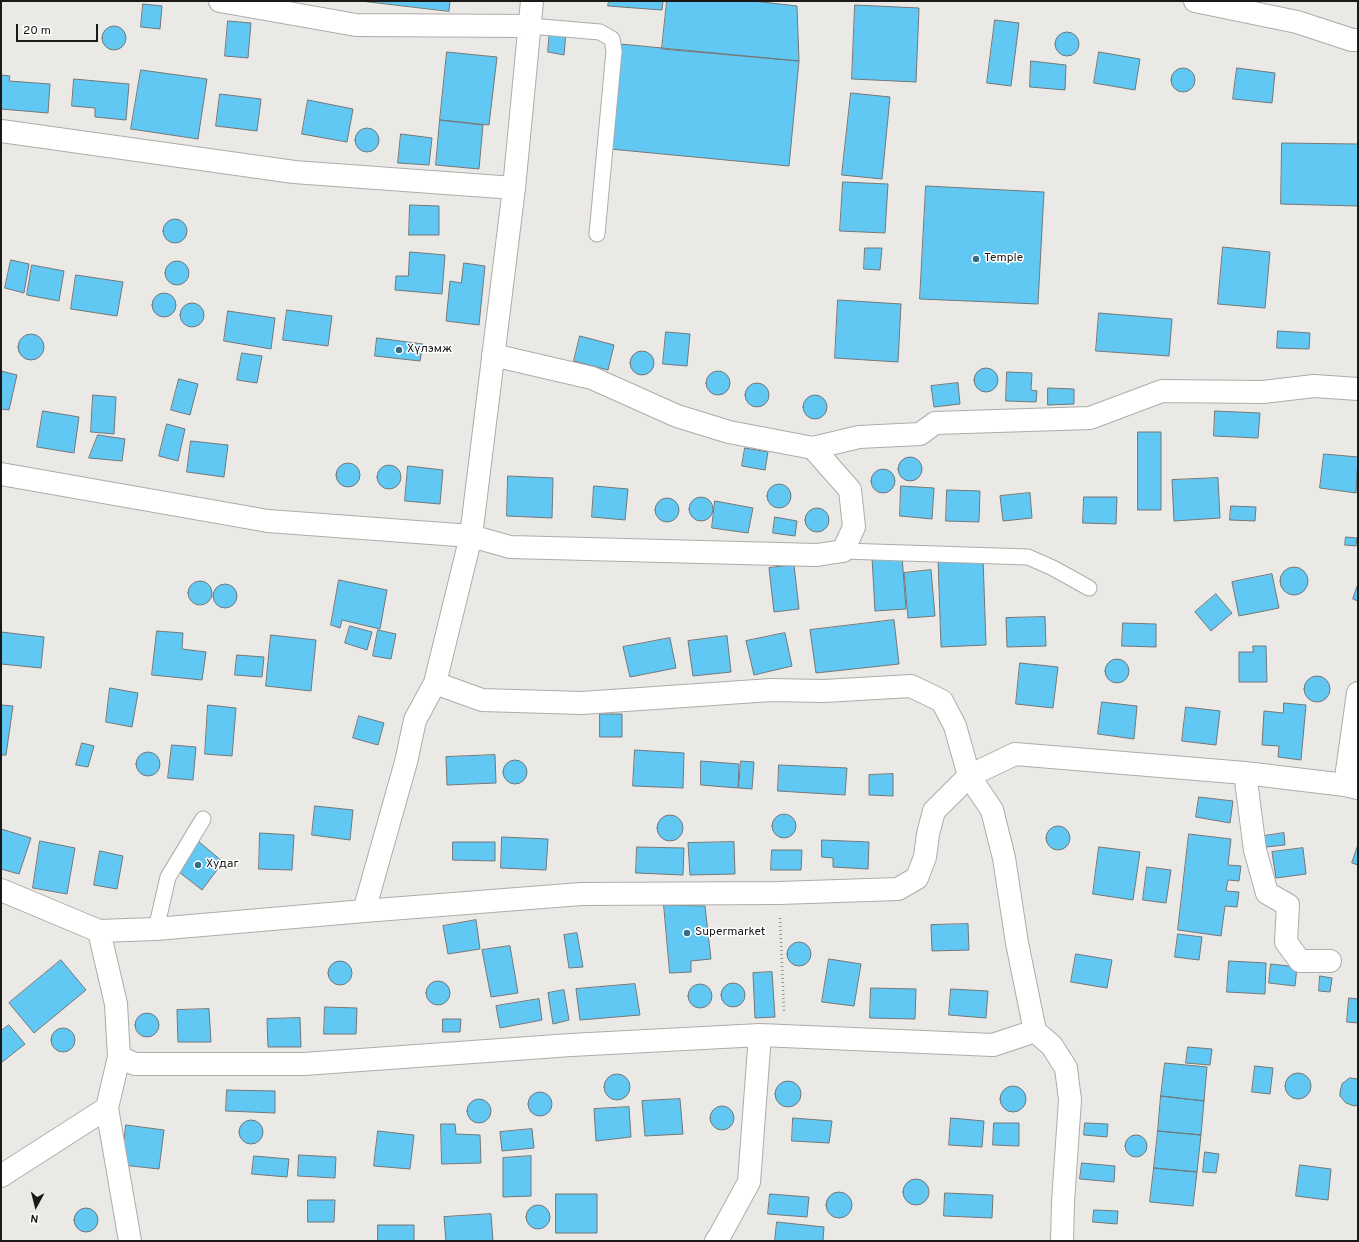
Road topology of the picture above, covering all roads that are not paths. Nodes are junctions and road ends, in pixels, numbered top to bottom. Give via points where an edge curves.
1 (220, 1) edge
2 (532, 1) edge
3 (1195, 1) edge
4 (530, 26) junction
5 (1358, 40) edge
6 (1, 131) edge
7 (514, 188) junction
8 (597, 234) dead end
9 (493, 355) junction
10 (1358, 389) edge
11 (814, 448) junction
12 (1, 474) edge
13 (471, 536) junction
14 (843, 551) junction
15 (1089, 588) dead end
16 (435, 683) junction
17 (1358, 693) edge
18 (1245, 773) junction
19 (969, 776) junction
20 (1351, 787) edge
21 (203, 819) dead end
22 (1, 890) edge
23 (364, 911) junction
24 (156, 929) junction
25 (99, 931) junction
26 (1330, 961) dead end
27 (1035, 1032) junction
28 (760, 1035) junction
29 (119, 1057) junction
30 (107, 1108) junction
31 (1, 1176) edge
32 (130, 1241) edge
33 (716, 1241) edge
34 (1062, 1241) edge

1 - 4 street via 356,25
2 - 4 street
3 - 5 street via 1298,22
4 - 7 street
4 - 8 lane via 600,32 612,39 614,51
6 - 7 street via 294,172
7 - 9 street
9 - 11 street via 592,378 677,416 729,432
9 - 13 street
10 - 11 street via 1314,386 1263,392 1162,391 1090,418 935,422 920,434 859,437
11 - 14 street via 850,490 854,527
12 - 13 street via 268,521
13 - 14 street via 510,547 816,555
13 - 16 street
14 - 15 lane via 1028,557
16 - 19 street via 482,700 582,703 771,690 824,692 911,686 942,701 955,726
16 - 23 street via 415,720 406,762
17 - 20 street
18 - 19 street via 1015,754
18 - 20 street
18 - 26 street via 1255,850 1267,893 1288,905 1286,942 1300,961
19 - 23 street via 934,811 925,857 917,878 898,890 581,894
19 - 27 street via 992,810 1004,858 1017,943
21 - 24 lane via 168,877
22 - 25 street
23 - 24 street
24 - 25 street
25 - 29 street via 116,1004
27 - 28 street via 992,1045
27 - 34 street via 1052,1046 1066,1068 1070,1100 1062,1202
28 - 29 street via 570,1045 304,1064 136,1064
28 - 33 street via 749,1182
29 - 30 street
30 - 31 street
30 - 32 street

